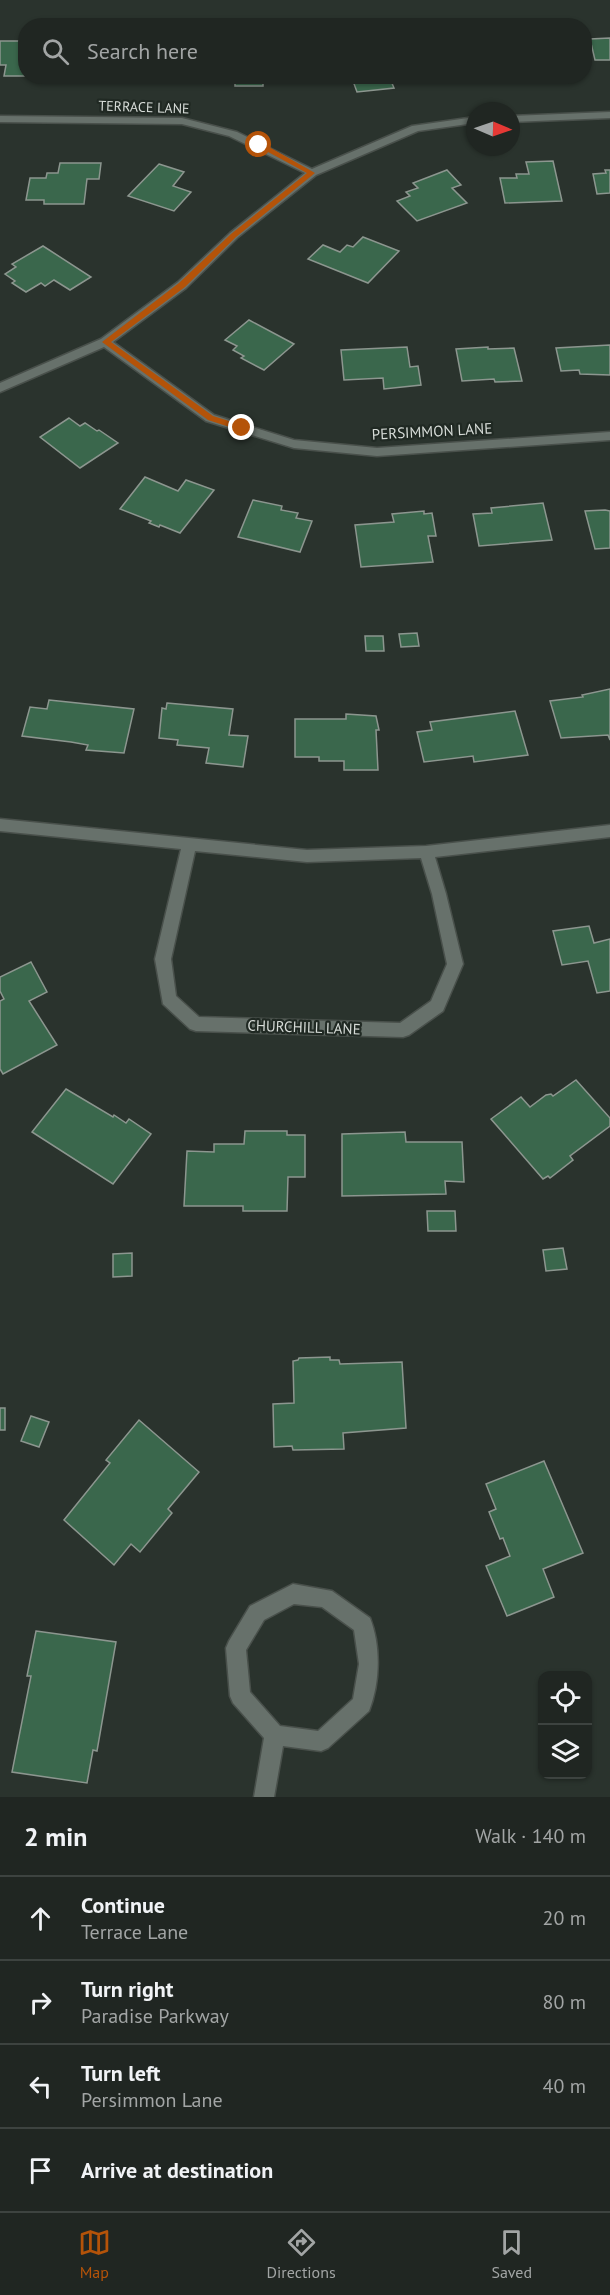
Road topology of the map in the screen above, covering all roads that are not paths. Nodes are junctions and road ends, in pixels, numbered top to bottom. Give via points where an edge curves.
1 (610, 116) edge
2 (0, 119) edge
3 (520, 119) edge
4 (466, 120) edge
5 (312, 173) junction
6 (105, 342) junction
7 (0, 388) edge
8 (610, 436) edge
9 (0, 825) edge
10 (610, 831) edge
11 (189, 845) junction
12 (426, 852) junction
13 (275, 1735) junction
14 (264, 1797) edge

1 - 3 street
2 - 5 street, TERRACE LANE via 182,121 233,134
4 - 5 street via 416,128
5 - 6 street via 234,235 182,285
6 - 7 street
6 - 8 street, PERSIMMON LANE via 210,418 294,444 377,452
9 - 11 street
10 - 12 street
11 - 12 street via 307,856
11 - 12 street, CHURCHILL LANE via 163,959 169,999 196,1024 403,1030 437,1006 454,964
13 - 13 street via 321,1741 362,1704 369,1664 363,1625 325,1598 293,1594 257,1613 236,1648 240,1696
13 - 14 street

